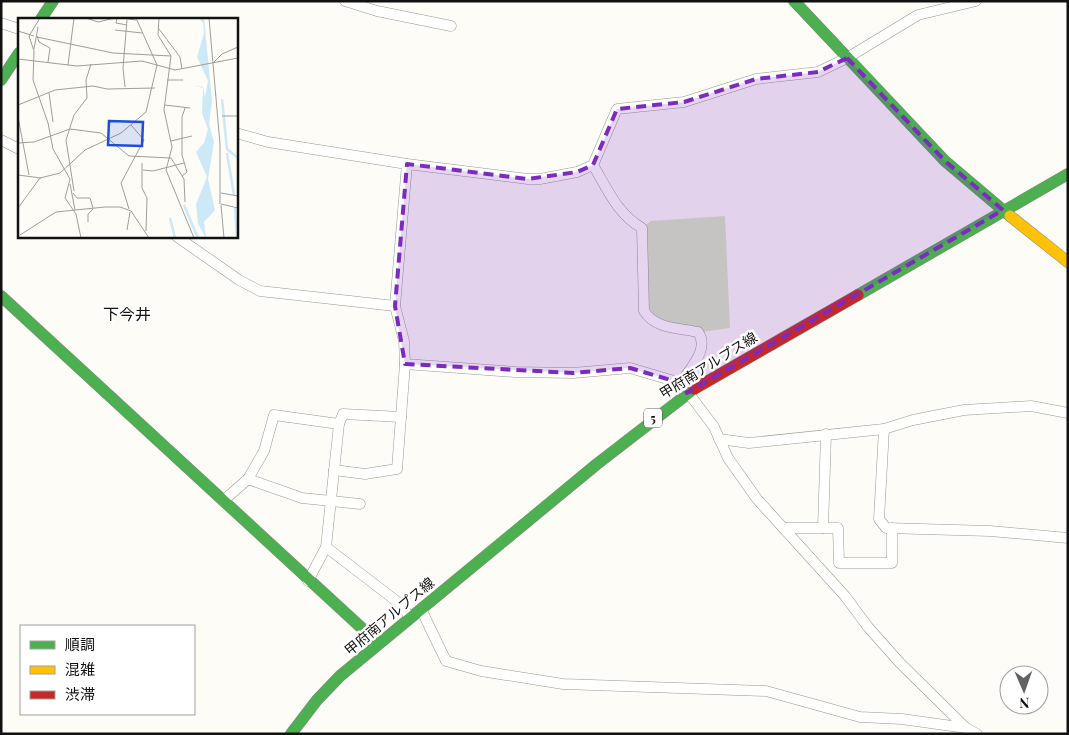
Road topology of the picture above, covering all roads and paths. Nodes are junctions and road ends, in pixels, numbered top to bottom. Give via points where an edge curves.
1 (53, 1) edge
2 (345, 1) edge
3 (794, 1) edge
4 (976, 1) edge
5 (42, 18) edge
6 (1, 23) edge
7 (452, 26) dead end
8 (18, 29) edge
9 (18, 54) edge
10 (847, 58) junction
11 (1, 80) edge
12 (238, 134) edge
13 (1, 140) edge
14 (18, 148) edge
15 (407, 164) junction
16 (593, 165) junction
17 (1068, 174) edge
18 (1003, 210) junction
19 (179, 238) edge
20 (1068, 262) edge
21 (1, 296) edge
22 (395, 306) junction
23 (405, 364) junction
24 (684, 388) junction
25 (1068, 413) edge
26 (401, 416) junction
27 (339, 424) junction
28 (884, 429) junction
29 (826, 434) junction
30 (719, 438) junction
31 (334, 470) junction
32 (248, 479) junction
33 (224, 501) junction
34 (331, 501) junction
35 (360, 504) dead end
36 (783, 528) junction
37 (823, 528) junction
38 (892, 528) junction
39 (1068, 538) edge
40 (326, 547) junction
41 (308, 581) junction
42 (421, 609) junction
43 (410, 617) junction
44 (378, 643) junction
45 (966, 728) junction
46 (291, 734) edge
47 (978, 734) edge

1 - 5 main road
2 - 7 street
3 - 10 main road
4 - 10 street via 918,15
6 - 8 street
9 - 11 main road
10 - 16 street via 818,72 756,79 684,102 617,109
10 - 18 main road via 945,161
12 - 15 street via 268,142
13 - 14 street
15 - 16 street via 540,179 577,172
15 - 22 street
16 - 24 street via 618,207 631,222 642,228 644,310 650,320 698,332 703,339 703,348
17 - 18 main road, 甲府南アルプス線 / 5
18 - 20 main road
18 - 24 main road, 甲府南アルプス線 / 5
19 - 22 street via 260,291
21 - 33 main road
22 - 23 street via 404,341
23 - 24 street via 515,372 573,373 630,368
23 - 26 street
24 - 30 street
24 - 42 main road, 甲府南アルプス線 / 5
25 - 28 street via 1031,406 964,410
26 - 27 street via 343,414
26 - 31 street via 397,469 365,474
27 - 31 street
27 - 32 street via 274,415 264,451
28 - 29 street
28 - 38 street via 880,519 886,528
29 - 30 street via 749,442
29 - 37 street
30 - 36 street via 728,458 756,499
31 - 34 street
32 - 33 street
32 - 34 street via 302,498
33 - 41 main road
34 - 35 street
34 - 40 street
36 - 37 street
36 - 45 street via 900,663
37 - 38 street via 838,528 839,563 892,562
38 - 39 street via 990,531
40 - 41 street
40 - 43 street via 399,603
41 - 44 main road
42 - 43 main road, 甲府南アルプス線 / 5
42 - 45 street via 446,661 482,671 563,684 766,690 860,718 902,719
43 - 44 main road, 甲府南アルプス線 / 5
44 - 46 main road, 甲府南アルプス線 / 5 via 316,700
45 - 47 street

